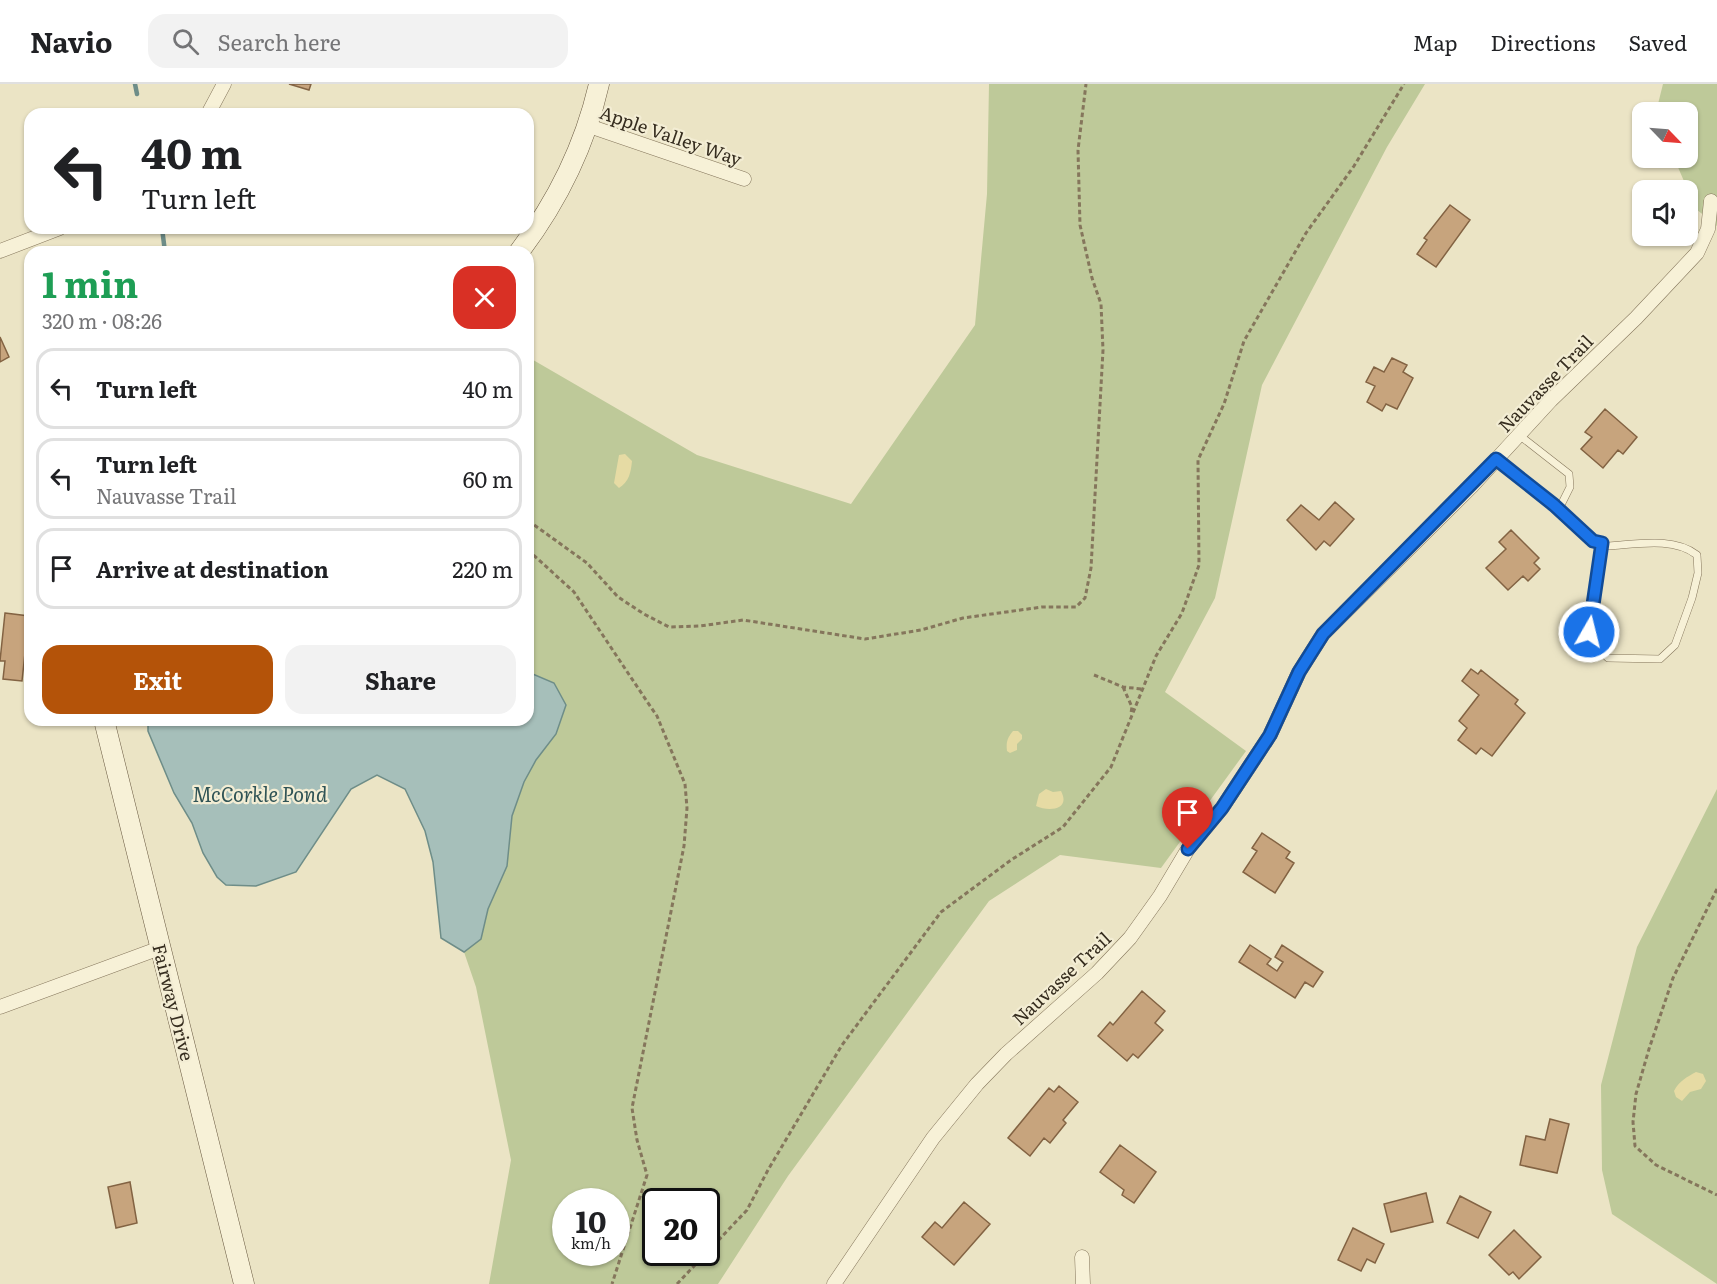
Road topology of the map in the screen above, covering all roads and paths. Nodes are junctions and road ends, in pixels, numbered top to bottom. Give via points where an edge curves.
1 (225, 84) edge
2 (599, 84) edge
3 (1086, 84) edge
4 (1404, 84) edge
5 (211, 108) edge
6 (586, 125) junction
7 (744, 179) dead end
8 (1714, 198) edge
9 (534, 232) edge
10 (44, 234) edge
11 (533, 234) edge
12 (524, 246) edge
13 (0, 251) edge
14 (1519, 435) junction
15 (1496, 459) junction
16 (1558, 509) junction
17 (534, 525) edge
18 (1602, 543) junction
19 (534, 555) edge
20 (1094, 675) dead end
21 (1123, 687) junction
22 (1142, 689) junction
23 (1130, 718) junction
24 (105, 726) edge
25 (1717, 889) edge
26 (160, 948) junction
27 (0, 1007) edge
28 (1717, 1195) edge
29 (1082, 1257) dead end
30 (244, 1284) edge
31 (612, 1284) edge
32 (677, 1284) edge
33 (834, 1284) edge
34 (1083, 1284) edge

1 - 5 street
2 - 6 street
3 - 17 path via 1078,150 1080,225 1101,304 1103,350 1091,568 1085,597 1076,607 1042,607 963,618 865,639 743,620 669,627 618,597 587,563
4 - 22 path via 1354,166 1306,233 1244,340 1224,404 1198,460 1199,565 1182,613
6 - 7 street, Apple Valley Way
6 - 9 street via 566,176
8 - 14 street, Nauvasse Trail via 1708,229 1697,253
10 - 13 street
11 - 12 street
14 - 15 street, Nauvasse Trail
14 - 16 lane via 1569,474 1570,487
15 - 16 lane
15 - 33 street, Nauvasse Trail via 1323,634 1299,672 1270,735 1130,938 978,1084 933,1138
16 - 18 lane via 1593,541
18 - 18 lane via 1666,543 1687,547 1698,555 1692,598 1675,645 1660,659 1608,658 1594,645 1589,632
19 - 31 path via 574,592 657,716 686,784 684,846 632,1108 647,1176
20 - 21 path
21 - 22 path
21 - 23 path via 1132,707
22 - 23 path
23 - 32 path via 1111,767 1063,827 941,912 842,1045 747,1210
24 - 26 street, Fairway Drive
25 - 28 path via 1673,978 1648,1049 1633,1122 1635,1146 1656,1165
26 - 27 street
26 - 30 street, Fairway Drive
29 - 34 street

